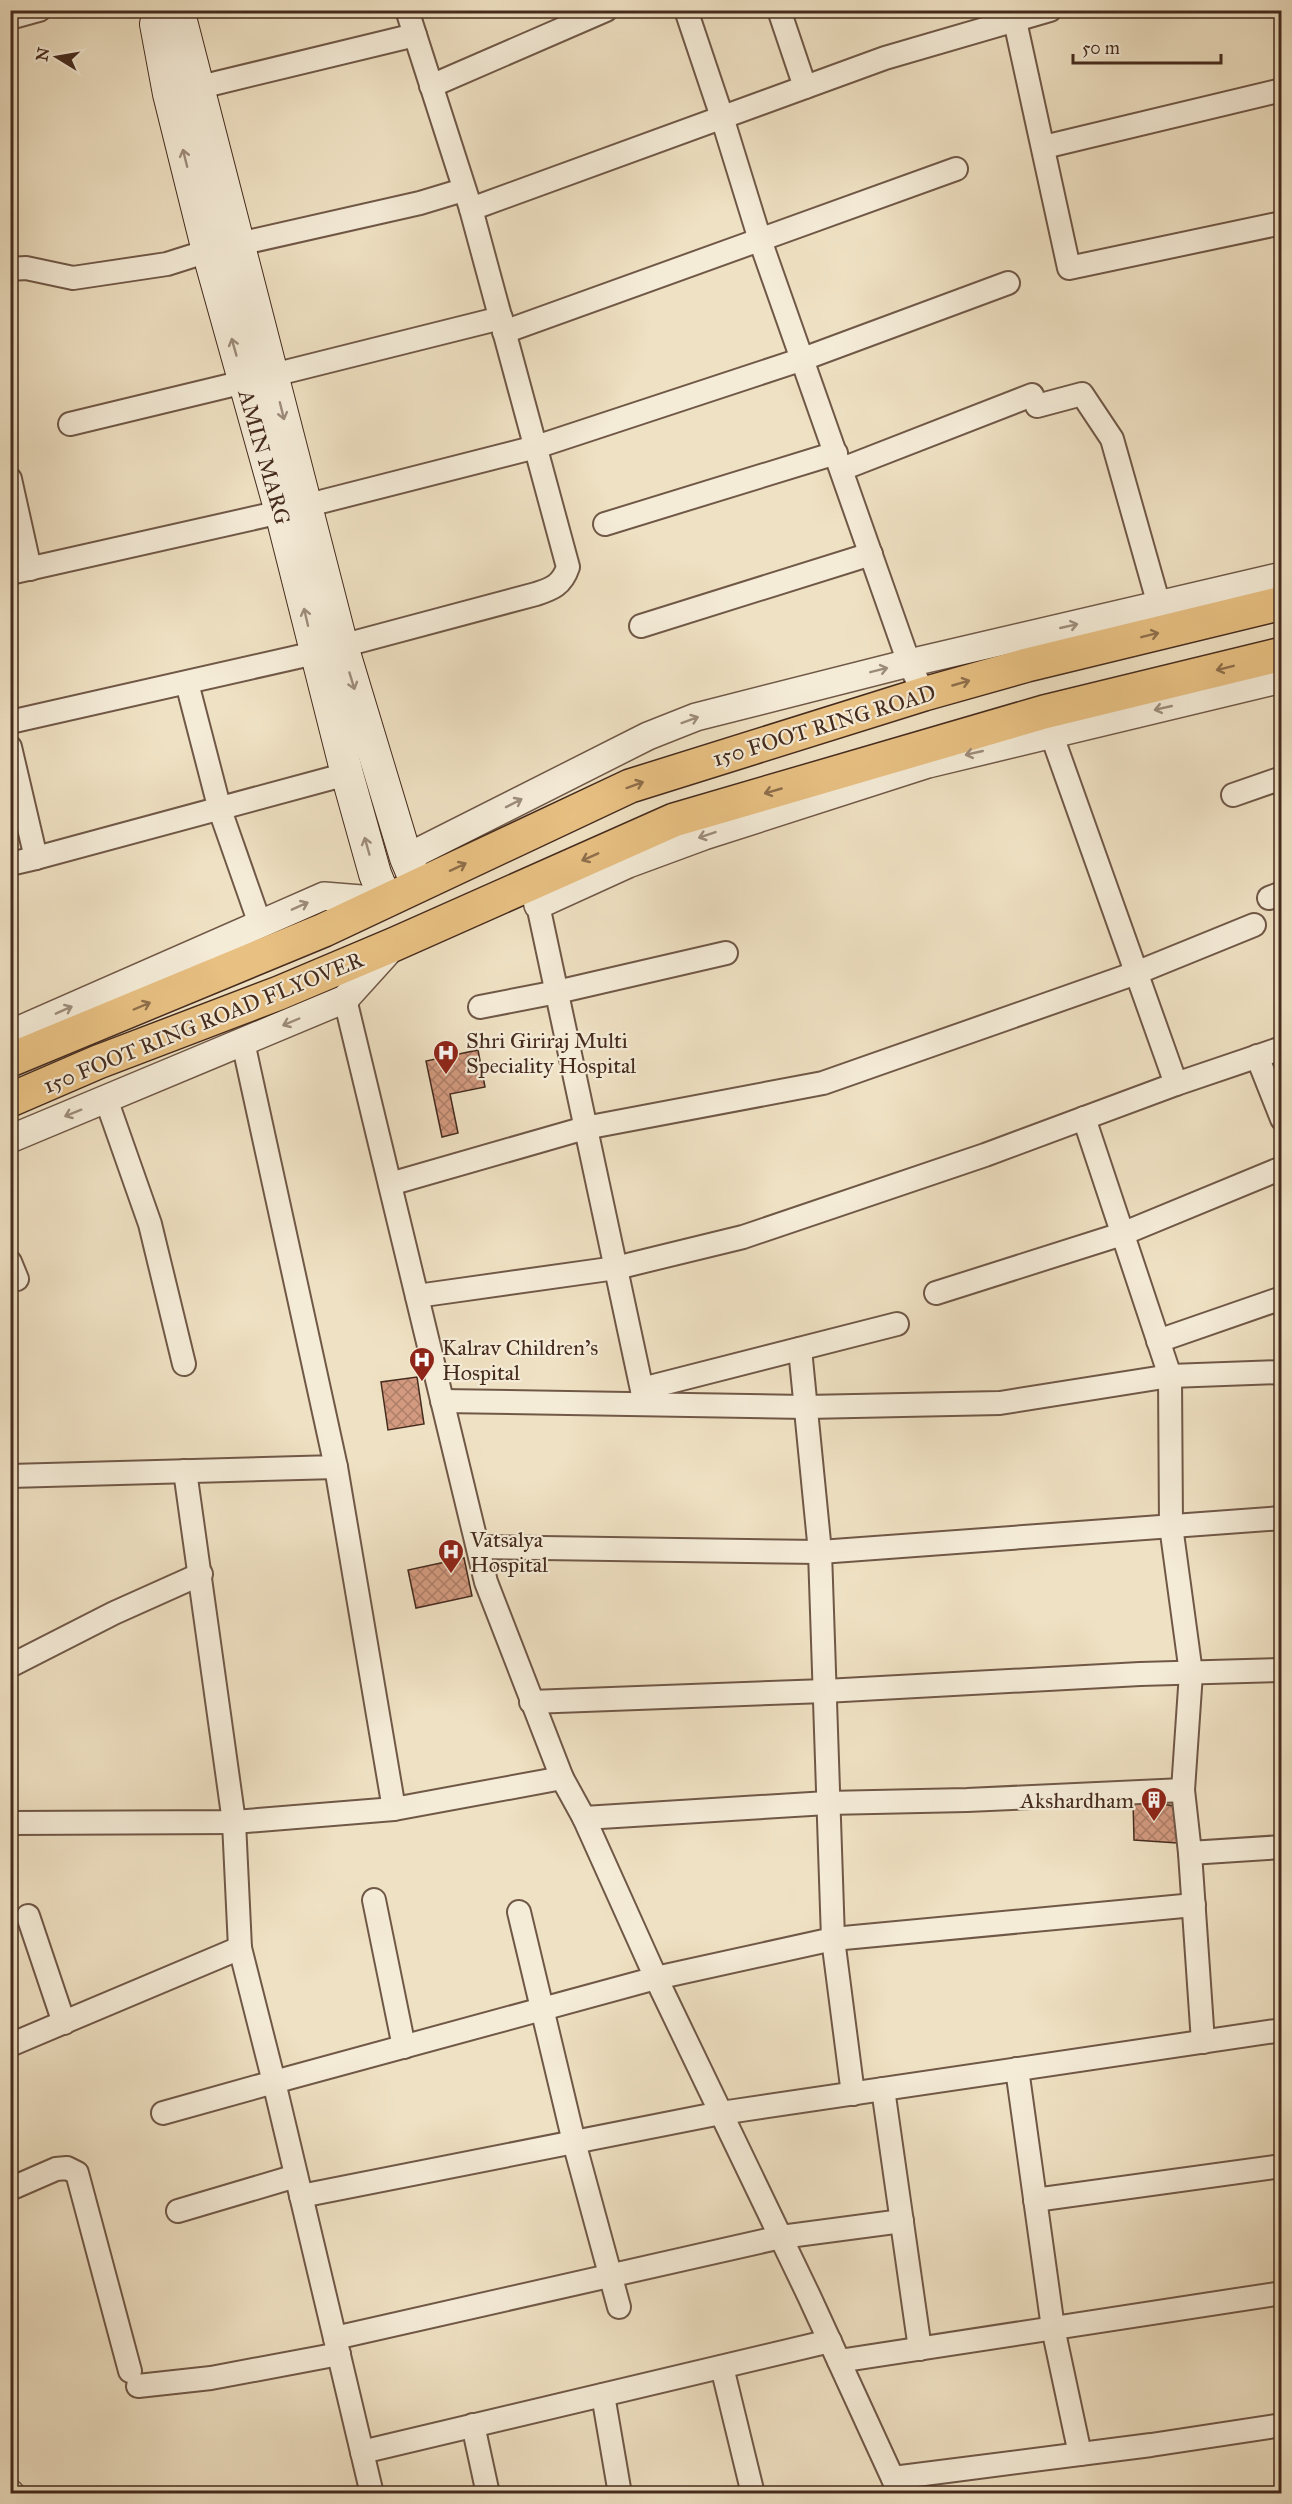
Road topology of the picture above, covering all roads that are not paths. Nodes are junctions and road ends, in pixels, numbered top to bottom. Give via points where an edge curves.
1 (39, 10) edge
2 (159, 10) edge
3 (174, 10) edge
4 (407, 10) edge
5 (606, 10) edge
6 (686, 10) edge
7 (778, 10) edge
8 (1050, 10) edge
9 (10, 18) edge
10 (559, 20) edge
11 (1015, 21) junction
12 (415, 35) junction
13 (431, 86) junction
14 (805, 87) junction
15 (196, 88) junction
16 (1281, 90) edge
17 (722, 117) junction
18 (1044, 147) junction
19 (956, 169) dead end
20 (467, 199) junction
21 (1281, 223) edge
22 (760, 240) junction
23 (223, 248) junction
24 (10, 269) edge
25 (1008, 283) dead end
26 (503, 325) junction
27 (803, 359) junction
28 (258, 378) junction
29 (70, 424) dead end
30 (536, 447) junction
31 (839, 461) junction
32 (10, 479) edge
33 (293, 509) junction
34 (605, 524) dead end
35 (871, 554) junction
36 (20, 571) edge
37 (1281, 576) edge
38 (1281, 603) edge
39 (1159, 605) junction
40 (642, 626) dead end
41 (328, 650) junction
42 (909, 663) junction
43 (1280, 664) edge
44 (187, 683) junction
45 (924, 694) junction
46 (10, 722) edge
47 (1048, 723) junction
48 (10, 747) edge
49 (346, 774) junction
50 (1281, 778) edge
51 (1233, 795) dead end
52 (220, 810) junction
53 (36, 858) junction
54 (10, 864) edge
55 (412, 872) junction
56 (536, 893) junction
57 (386, 901) junction
58 (1254, 925) dead end
59 (265, 938) junction
60 (395, 944) junction
61 (726, 953) dead end
62 (1136, 973) junction
63 (556, 992) junction
64 (345, 999) junction
65 (480, 1007) dead end
66 (10, 1034) edge
67 (243, 1042) junction
68 (1281, 1048) edge
69 (1257, 1056) junction
70 (10, 1060) edge
71 (1176, 1084) junction
72 (106, 1099) junction
73 (10, 1100) edge
74 (1084, 1118) junction
75 (1281, 1119) edge
76 (585, 1128) junction
77 (10, 1139) edge
78 (1281, 1167) edge
79 (390, 1184) junction
80 (1122, 1234) junction
81 (616, 1268) junction
82 (936, 1293) dead end
83 (417, 1296) junction
84 (1281, 1298) edge
85 (897, 1324) dead end
86 (1158, 1341) junction
87 (800, 1349) junction
88 (184, 1364) dead end
89 (1281, 1372) edge
90 (1170, 1376) junction
91 (643, 1397) junction
92 (442, 1401) junction
93 (806, 1407) junction
94 (336, 1467) junction
95 (185, 1471) junction
96 (11, 1473) edge
97 (1281, 1518) edge
98 (1171, 1526) junction
99 (478, 1547) junction
100 (820, 1552) junction
101 (201, 1574) junction
102 (10, 1666) edge
103 (1281, 1670) edge
104 (1191, 1673) junction
105 (825, 1691) junction
106 (531, 1702) junction
107 (562, 1779) junction
108 (1183, 1790) junction
109 (827, 1803) junction
110 (394, 1809) junction
111 (584, 1818) junction
112 (234, 1822) junction
113 (10, 1824) edge
114 (1281, 1847) edge
115 (1190, 1853) junction
116 (374, 1899) dead end
117 (1194, 1905) junction
118 (519, 1912) dead end
119 (28, 1916) dead end
120 (833, 1939) junction
121 (240, 1948) junction
122 (656, 1978) junction
123 (543, 2009) junction
124 (64, 2023) junction
125 (1281, 2030) edge
126 (1203, 2042) junction
127 (10, 2045) edge
128 (405, 2047) junction
129 (1017, 2069) junction
130 (274, 2082) junction
131 (883, 2089) junction
132 (853, 2094) junction
133 (163, 2112) dead end
134 (721, 2113) junction
135 (574, 2142) junction
136 (1281, 2166) edge
137 (298, 2186) junction
138 (10, 2189) edge
139 (1035, 2200) junction
140 (178, 2211) dead end
141 (902, 2221) junction
142 (781, 2237) junction
143 (612, 2277) junction
144 (1281, 2294) edge
145 (619, 2307) dead end
146 (1053, 2328) junction
147 (337, 2346) junction
148 (920, 2349) junction
149 (834, 2351) junction
150 (722, 2367) junction
151 (603, 2395) junction
152 (1281, 2425) edge
153 (472, 2426) junction
154 (362, 2452) junction
155 (1080, 2454) junction
156 (897, 2486) edge
157 (372, 2493) edge
158 (488, 2493) edge
159 (620, 2493) edge
160 (753, 2493) edge

1 - 9 street
23 -> 2 main road, AMIN MARG via 169,94 156,24
3 - 15 main road, AMIN MARG via 181,21
4 - 12 street
5 - 10 street
6 - 17 street
7 - 14 street
8 - 11 street
10 - 13 street
11 - 14 street via 885,58
11 - 18 street
12 - 13 street
12 - 15 street
13 - 20 street
14 - 17 street
15 - 23 main road, AMIN MARG
16 - 18 street
17 - 20 street
17 - 22 street
18 - 21 street via 1069,268
19 - 22 street
20 - 23 street via 420,203
20 - 26 street
22 - 26 street
22 - 27 street
23 - 24 street via 167,264 73,278 26,268
23 - 28 main road, AMIN MARG
25 - 27 street
26 - 28 street
26 - 30 street
27 - 30 street
27 - 31 street
28 - 29 street
28 - 33 main road, AMIN MARG
30 - 33 street
30 - 41 street via 568,567 554,588
31 - 34 street
31 - 35 street
31 - 39 street via 1034,400 1082,394 1112,439
32 - 36 street
33 - 36 street
33 - 41 main road, AMIN MARG
35 - 40 street
35 - 42 street
37 - 39 street
45 -> 38 highway, 150 FOOT RING ROAD
42 -> 39 street
41 - 44 street
41 - 49 main road, AMIN MARG
41 -> 55 main road, AMIN MARG
42 - 45 street
55 -> 42 street via 648,736 696,717
43 -> 47 highway
44 - 46 street
44 - 52 street
55 -> 45 highway, 150 FOOT RING ROAD via 630,786
47 -> 56 highway via 674,820
47 - 62 street
48 - 53 street
49 - 52 street
57 -> 49 main road, AMIN MARG
50 - 51 street
52 - 53 street
52 - 59 street
53 - 54 street
55 - 57 highway, 150 FOOT RING ROAD
56 - 60 highway
56 - 63 street
59 -> 57 highway, 150 FOOT RING ROAD FLYOVER via 324,930
58 - 62 street
66 -> 59 street
70 -> 59 highway, 150 FOOT RING ROAD FLYOVER
60 - 64 street
60 - 73 highway, 150 FOOT RING ROAD FLYOVER
61 - 63 street
62 - 71 street
62 - 76 street via 823,1083
63 - 65 street
63 - 76 street
64 -> 67 street
64 - 79 street
67 - 72 street
67 - 94 street
68 - 69 street
69 - 71 street
69 - 75 street
71 - 74 street
72 -> 77 street
72 - 88 street via 150,1224
74 - 80 street
74 - 81 street via 743,1237
76 - 79 street
76 - 81 street
78 - 80 street
79 - 83 street
80 - 82 street
80 - 86 street
81 - 83 street
81 - 91 street
83 - 92 street
84 - 86 street
85 - 87 street
86 - 90 street
87 - 91 street
87 - 93 street
89 - 90 street
90 - 93 street via 1000,1403
90 - 98 street
91 - 92 street
91 - 93 street
92 - 99 street
93 - 100 street
94 - 95 street
94 - 110 street
95 - 96 street
95 - 101 street
97 - 98 street
98 - 100 street
98 - 104 street
99 - 100 street
99 - 106 street via 486,1582
100 - 105 street
101 - 102 street
101 - 112 street
103 - 104 street
104 - 105 street
104 - 108 street
105 - 106 street
105 - 109 street
106 - 107 street
107 - 110 street
107 - 111 street
108 - 109 street
108 - 115 street
109 - 111 street
109 - 120 street
110 - 112 street
111 - 122 street
112 - 113 street
112 - 121 street
114 - 115 street
115 - 117 street
116 - 128 street
117 - 120 street
117 - 126 street
118 - 123 street
119 - 124 street
120 - 122 street
120 - 132 street
121 - 124 street
121 - 130 street
122 - 123 street
122 - 134 street
123 - 128 street
123 - 135 street
124 - 127 street
125 - 126 street
126 - 129 street
128 - 130 street
129 - 131 street
129 - 139 street
130 - 133 street
130 - 137 street
131 - 132 street
131 - 141 street
132 - 134 street
134 - 135 street
134 - 142 street
135 - 137 street
135 - 143 street
136 - 139 street
137 - 140 street
137 - 147 street
138 - 147 street via 57,2169 67,2168 76,2173 134,2378 211,2378
139 - 146 street
141 - 142 street
141 - 148 street
142 - 143 street
142 - 149 street
143 - 145 street
143 - 147 street
144 - 146 street
146 - 148 street
146 - 155 street
147 - 154 street
148 - 149 street
149 - 150 street
149 - 156 street
150 - 151 street
150 - 160 street
151 - 153 street
151 - 159 street
152 - 155 street
153 - 154 street
153 - 158 street
154 - 157 street
155 - 156 street

